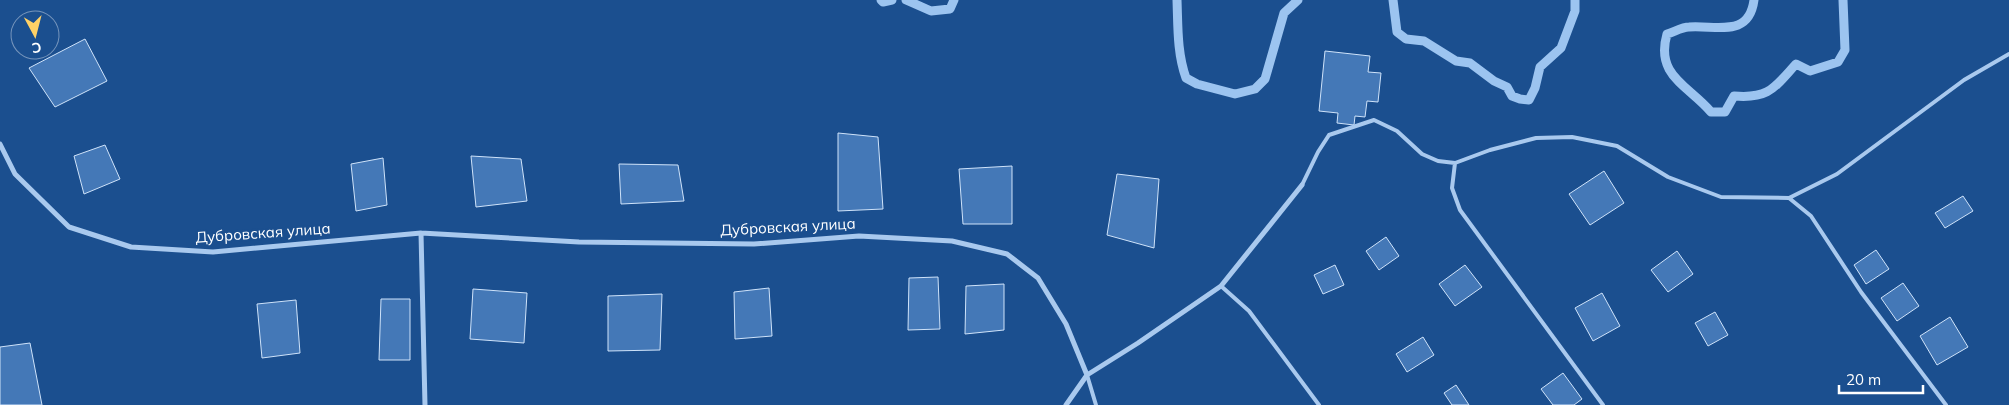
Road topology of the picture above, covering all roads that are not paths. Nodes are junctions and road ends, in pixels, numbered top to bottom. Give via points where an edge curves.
1 (2009, 54) edge
2 (0, 144) edge
3 (1455, 163) junction
4 (1302, 185) joint
5 (1789, 198) junction
6 (421, 233) junction
7 (1220, 286) junction
8 (1087, 376) junction
9 (425, 405) edge
10 (1066, 405) edge
11 (1096, 405) edge
12 (1319, 405) edge
13 (1603, 405) edge
14 (1946, 405) edge

1 - 5 lane via 1964,80 1837,174
2 - 6 street, Дубровская улица via 15,174 69,227 131,247 213,252
3 - 4 lane via 1438,161 1422,154 1397,131 1374,120 1329,135
3 - 5 lane via 1536,138 1572,137 1617,146 1668,177 1721,197
3 - 13 lane via 1452,188 1460,210
4 - 7 street
5 - 14 lane via 1810,216 1861,292
6 - 8 street, Дубровская улица via 579,242 754,244 859,236 952,241 1007,254 1038,278 1066,324
6 - 9 street
7 - 8 street
7 - 12 lane via 1249,311
8 - 10 street
8 - 11 lane

